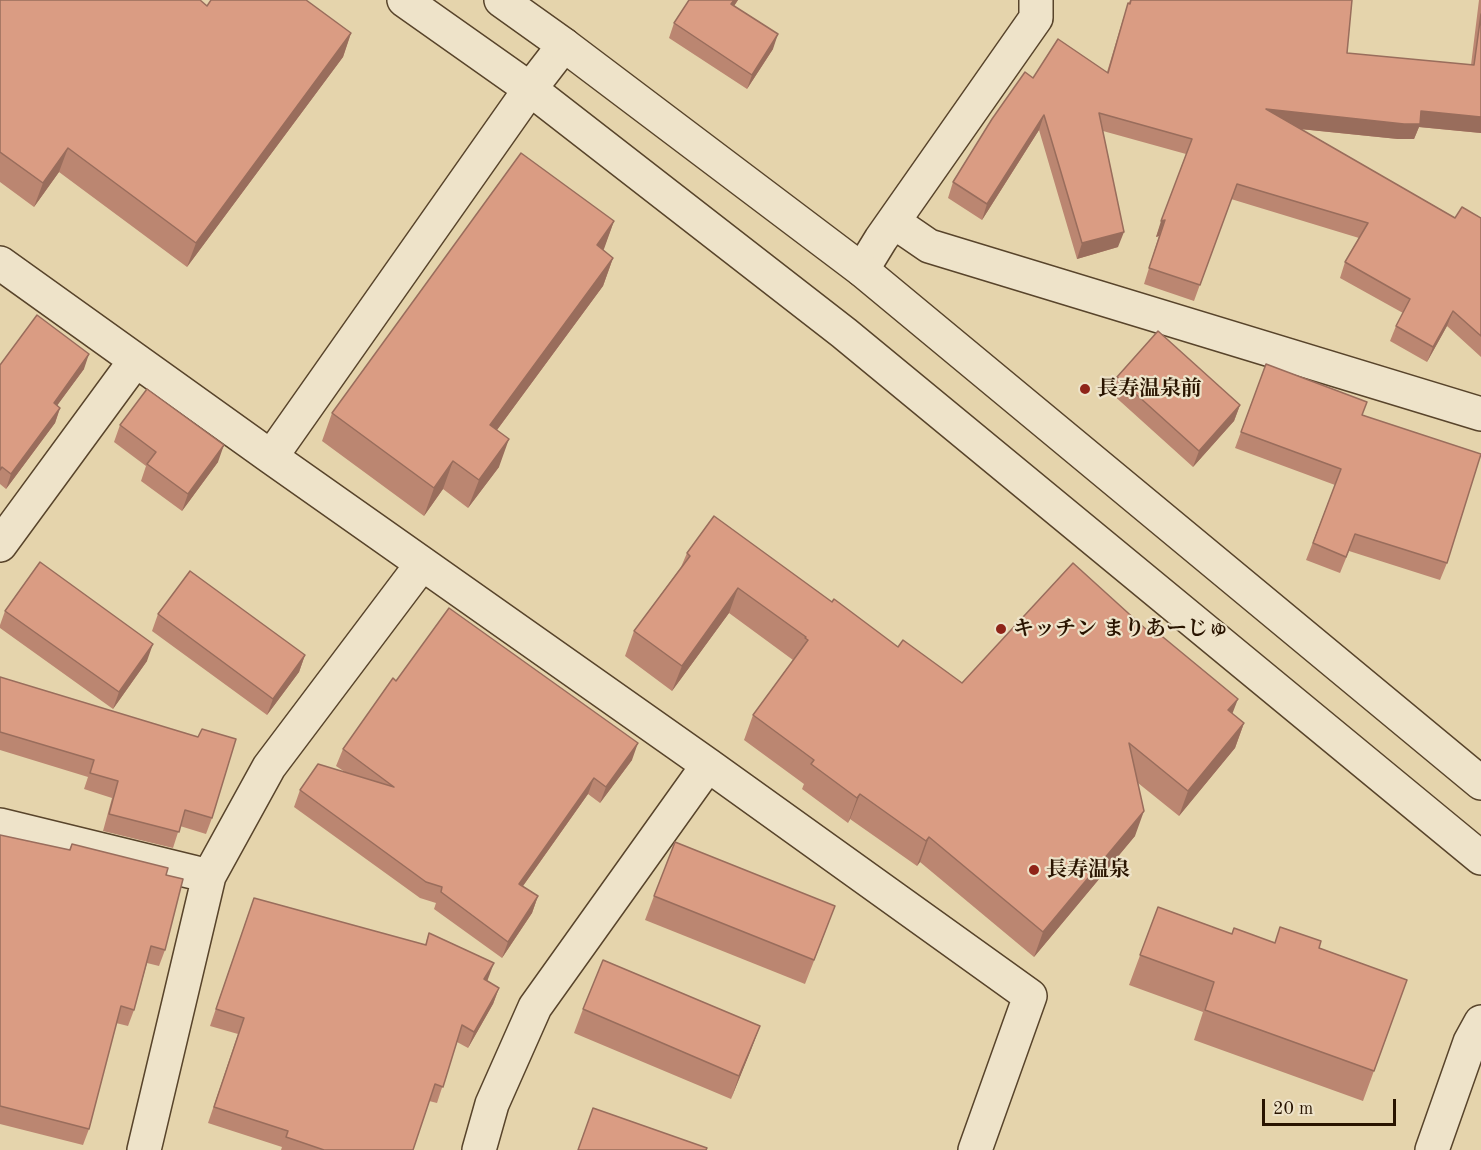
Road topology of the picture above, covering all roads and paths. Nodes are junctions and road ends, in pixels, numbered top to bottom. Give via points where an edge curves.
1 (404, 0) edge
2 (501, 0) edge
3 (1036, 0) edge
4 (564, 45) junction
5 (530, 89) junction
6 (894, 222) junction
7 (0, 263) edge
8 (862, 270) junction
9 (135, 361) junction
10 (1481, 414) edge
11 (271, 457) junction
12 (0, 545) edge
13 (422, 564) junction
14 (708, 765) junction
15 (1481, 783) edge
16 (0, 825) edge
17 (1481, 858) edge
18 (209, 876) junction
19 (1481, 1022) edge
20 (144, 1150) edge
21 (479, 1150) edge
22 (975, 1150) edge
23 (1432, 1150) edge

1 - 5 street
2 - 4 street
3 - 6 street via 1036,18
4 - 5 street
4 - 8 street
5 - 11 street
5 - 17 street via 844,333
6 - 8 street
6 - 10 street via 929,246
7 - 9 street
8 - 15 street
9 - 11 street
9 - 12 street
11 - 13 street
13 - 14 street
13 - 18 street via 269,766
14 - 21 street via 536,1007 492,1104
14 - 22 street via 1030,996
16 - 18 street
18 - 20 street
19 - 23 street via 1470,1042

